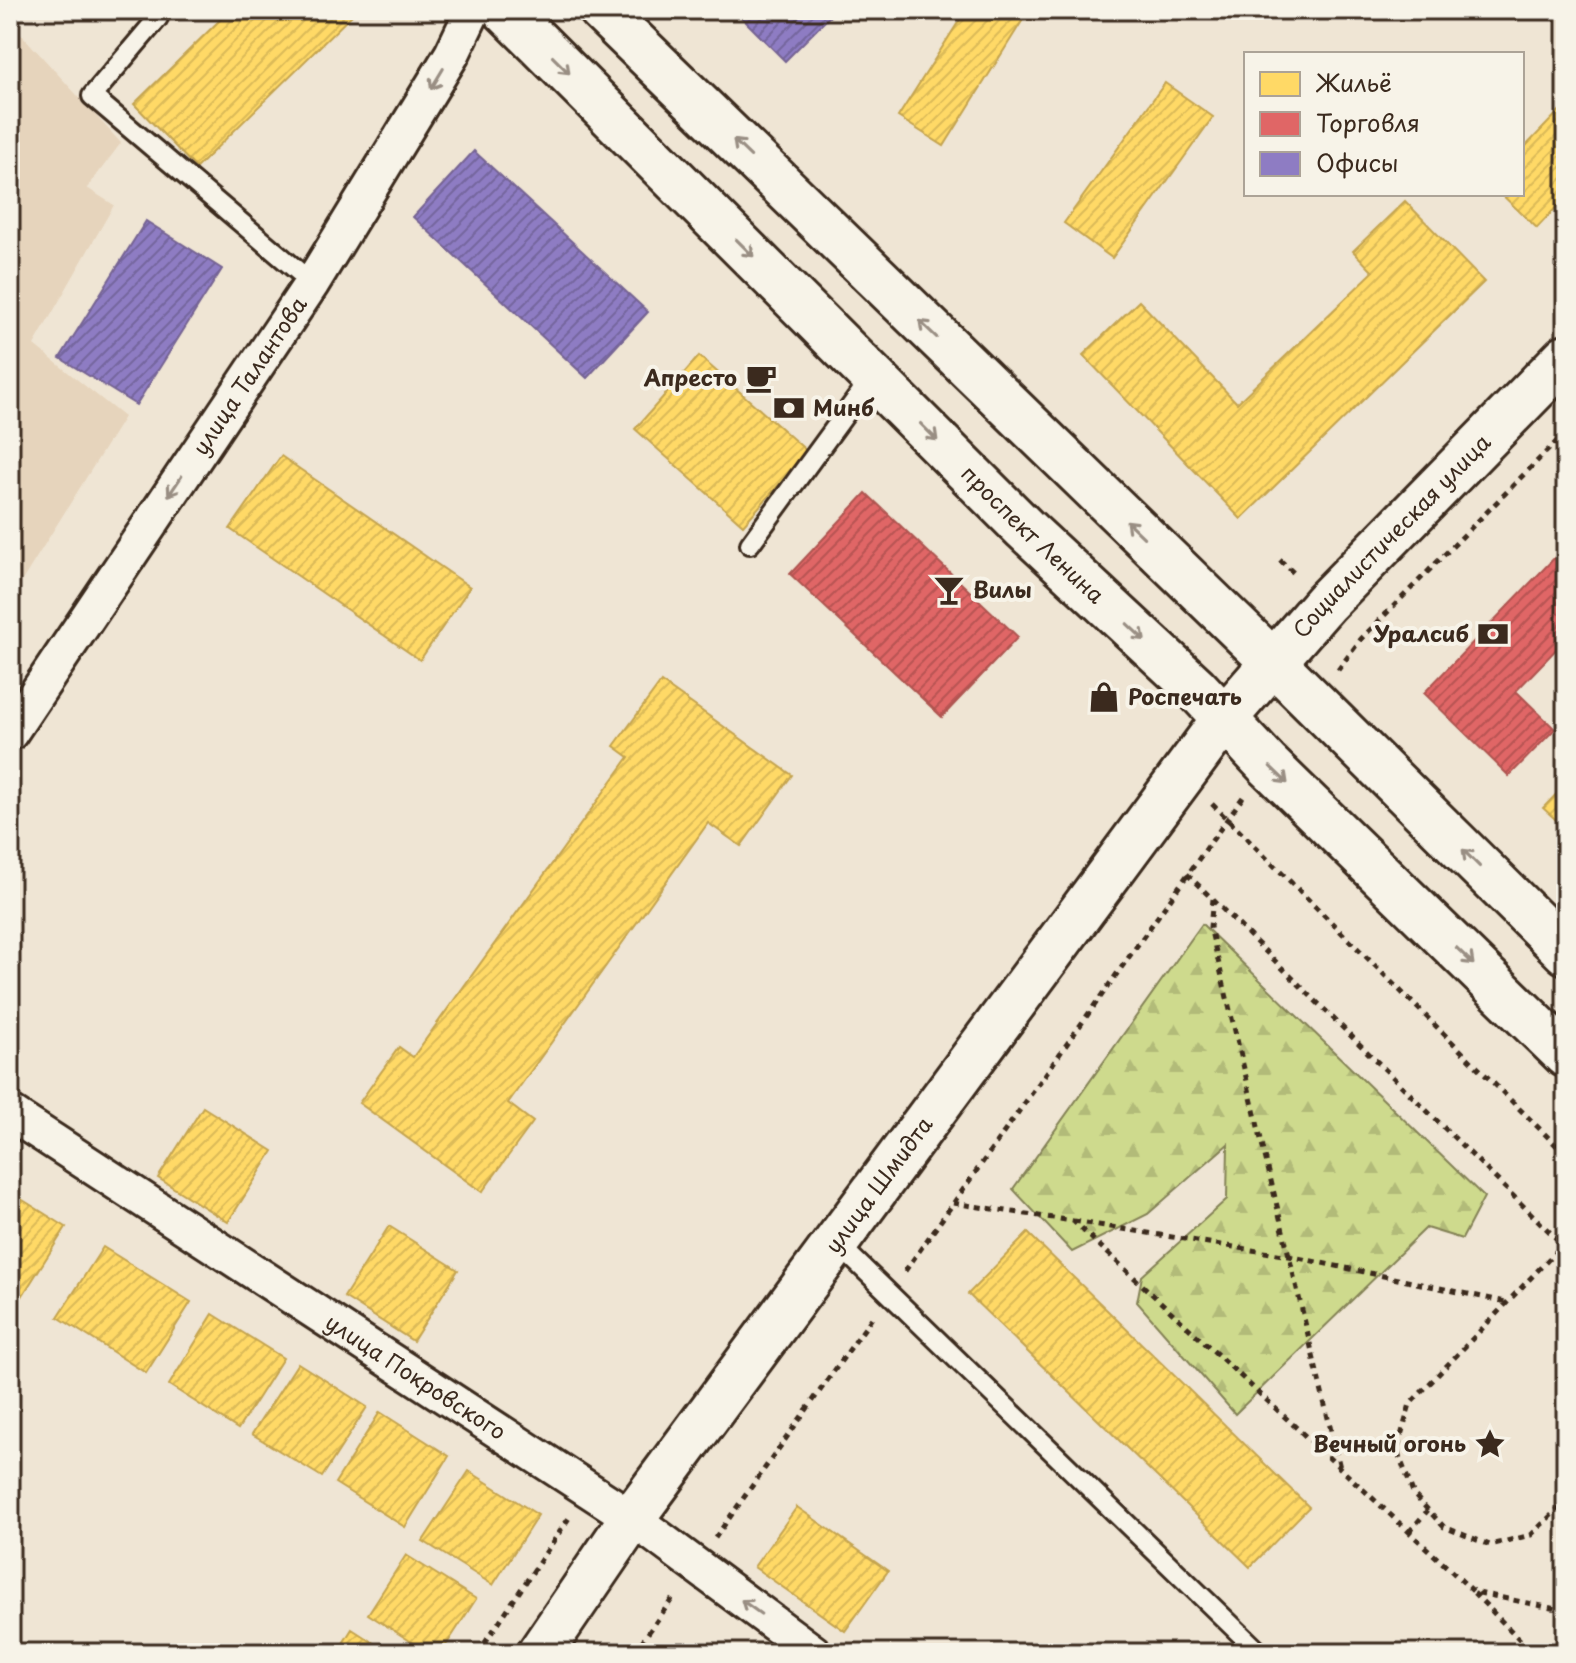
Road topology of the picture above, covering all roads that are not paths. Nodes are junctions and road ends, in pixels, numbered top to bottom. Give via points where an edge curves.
1 (151, 10) edge
2 (473, 10) edge
3 (505, 10) edge
4 (601, 10) edge
5 (312, 283) junction
6 (1566, 357) edge
7 (873, 376) junction
8 (1548, 394) edge
9 (750, 544) dead end
10 (1272, 661) junction
11 (1224, 719) junction
12 (10, 733) edge
13 (1566, 952) edge
14 (1566, 1055) edge
15 (10, 1113) edge
16 (836, 1243) junction
17 (632, 1518) junction
18 (540, 1653) edge
19 (814, 1653) edge
20 (1260, 1653) edge

1 - 5 lane via 158,18 92,96
2 -> 5 street, улица Талантова via 452,54
3 -> 7 main road, проспект Ленина
10 -> 4 main road
5 -> 12 street, улица Талантова
6 - 8 main road, Социалистическая улица
7 - 9 lane
7 -> 11 main road, проспект Ленина
8 - 10 main road, Социалистическая улица via 1325,603
10 - 11 main road, Социалистическая улица
13 -> 10 main road
11 -> 14 main road, проспект Ленина
11 - 16 main road, улица Шмидта
15 - 17 street, улица Покровского
16 - 17 main road, улица Шмидта
16 - 20 lane
17 - 18 main road, улица Шмидта
19 -> 17 street, улица Покровского

